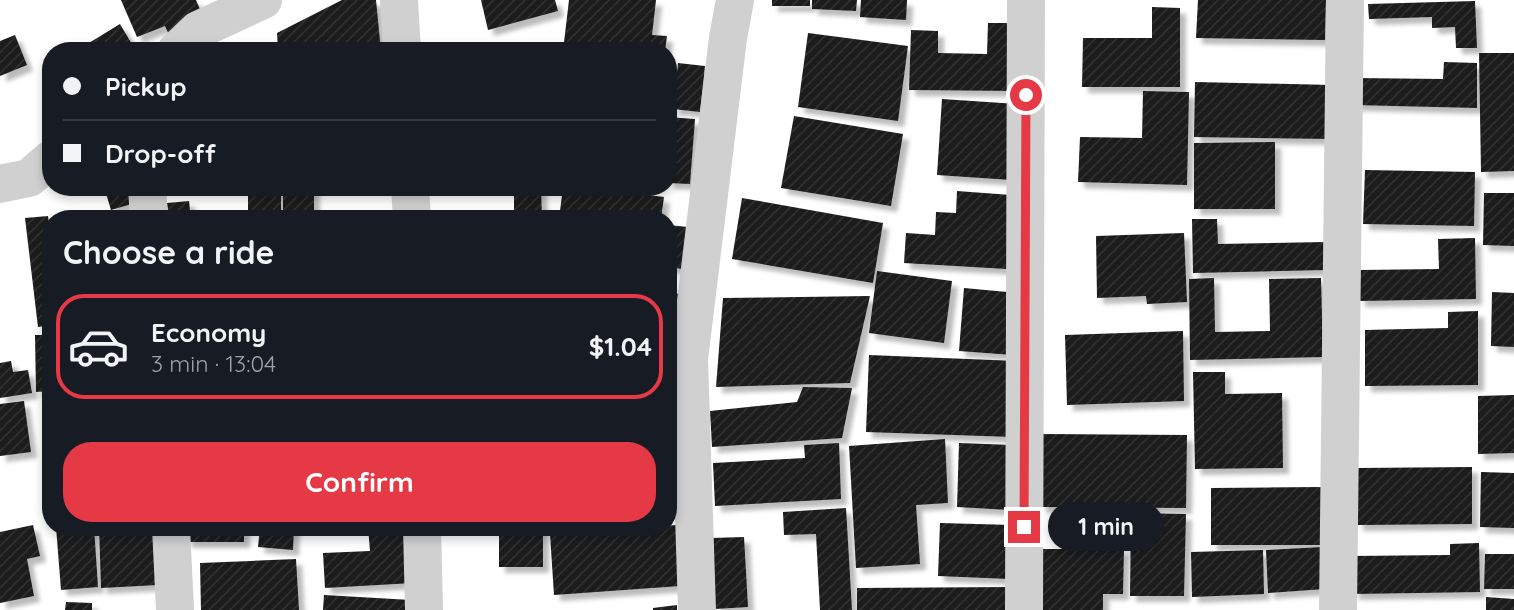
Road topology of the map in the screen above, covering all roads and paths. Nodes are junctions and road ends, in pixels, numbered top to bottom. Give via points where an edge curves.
1 (263, 0) edge
2 (399, 0) edge
3 (735, 0) edge
4 (1026, 0) edge
5 (1345, 0) edge
6 (185, 42) edge
7 (401, 42) edge
8 (42, 167) edge
9 (0, 184) edge
10 (171, 536) edge
11 (422, 536) edge
12 (175, 610) edge
13 (424, 610) edge
14 (697, 610) edge
15 (1024, 610) edge
16 (1338, 610) edge

1 - 6 street via 198,30
2 - 7 street
3 - 14 street via 689,359
4 - 15 street
5 - 16 street
8 - 9 street via 29,178
10 - 12 street
11 - 13 street

